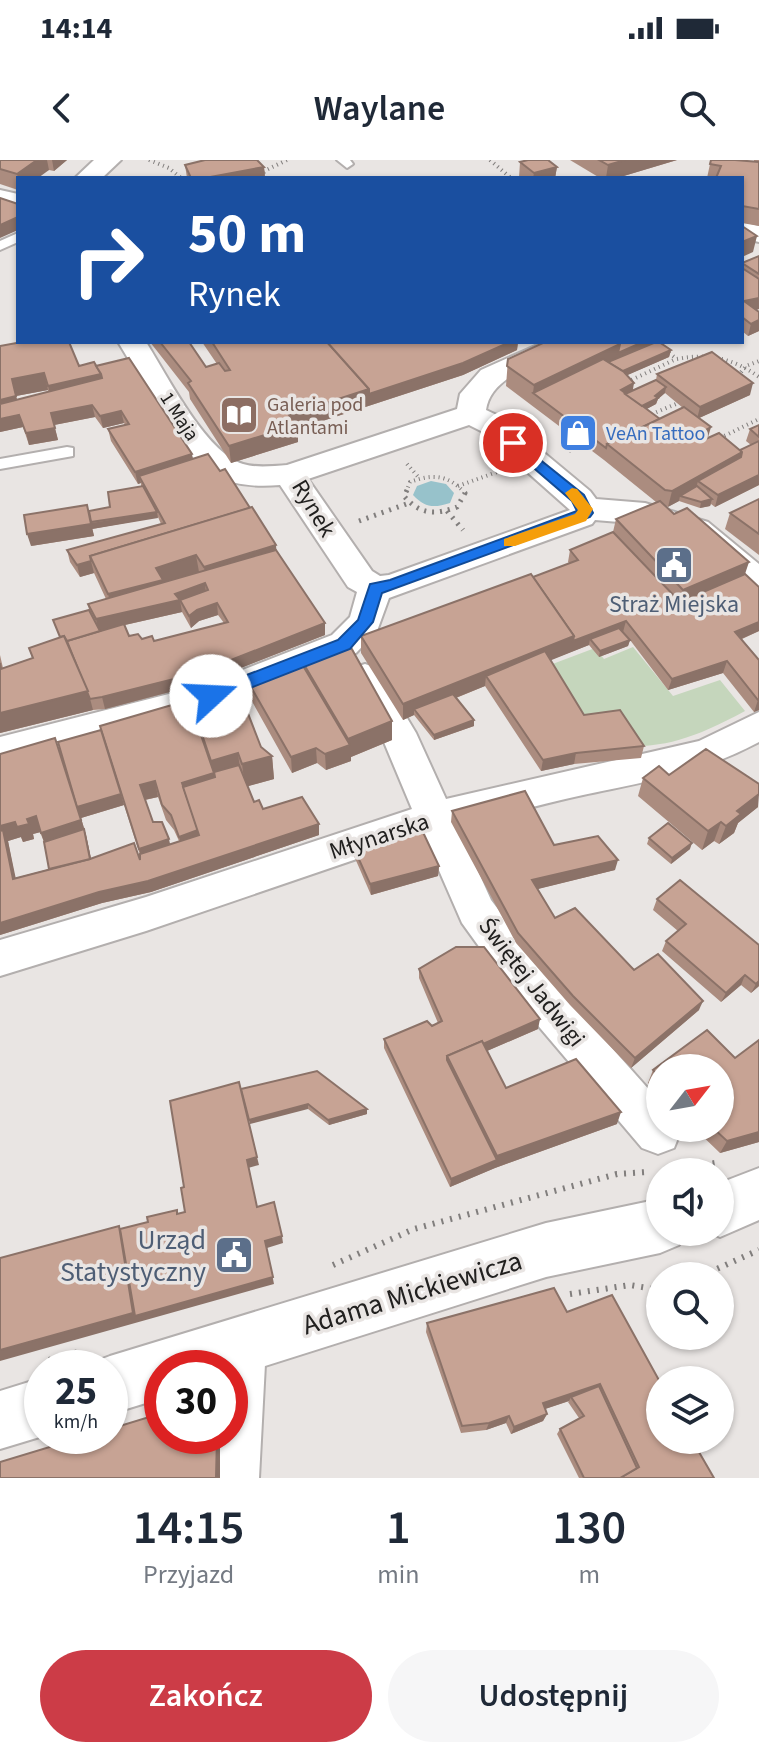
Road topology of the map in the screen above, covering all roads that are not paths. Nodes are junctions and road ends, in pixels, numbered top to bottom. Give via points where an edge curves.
1 (109, 160) edge
2 (89, 176) edge
3 (133, 344) edge
4 (555, 344) edge
5 (530, 348) edge
6 (471, 414) junction
7 (67, 452) dead end
8 (0, 464) edge
9 (289, 475) junction
10 (586, 509) junction
11 (759, 582) edge
12 (375, 588) junction
13 (344, 644) junction
14 (759, 726) edge
15 (0, 751) edge
16 (435, 817) junction
17 (0, 958) edge
18 (646, 1119) edge
19 (759, 1194) edge
20 (734, 1204) edge
21 (646, 1229) edge
22 (241, 1345) junction
23 (225, 1350) edge
24 (24, 1413) edge
25 (0, 1420) edge
26 (233, 1478) edge

1 - 2 street
3 - 9 street, 1 Maja via 212,461 244,475
4 - 5 street
5 - 6 street via 480,385
6 - 9 street, Rynek
6 - 10 street via 491,424
7 - 8 lane
9 - 12 street, Rynek via 360,579
10 - 11 street via 710,524
10 - 12 street via 581,517
12 - 13 street via 365,622
13 - 15 street via 228,691
13 - 16 street, Świętej Jadwigi via 398,733
14 - 16 street, Młynarska via 709,752
16 - 17 street, Młynarska
16 - 18 street, Świętej Jadwigi via 476,911
19 - 20 street
21 - 22 street, Adama Mickiewicza via 546,1250
22 - 23 street, Adama Mickiewicza
22 - 26 street
24 - 25 street

